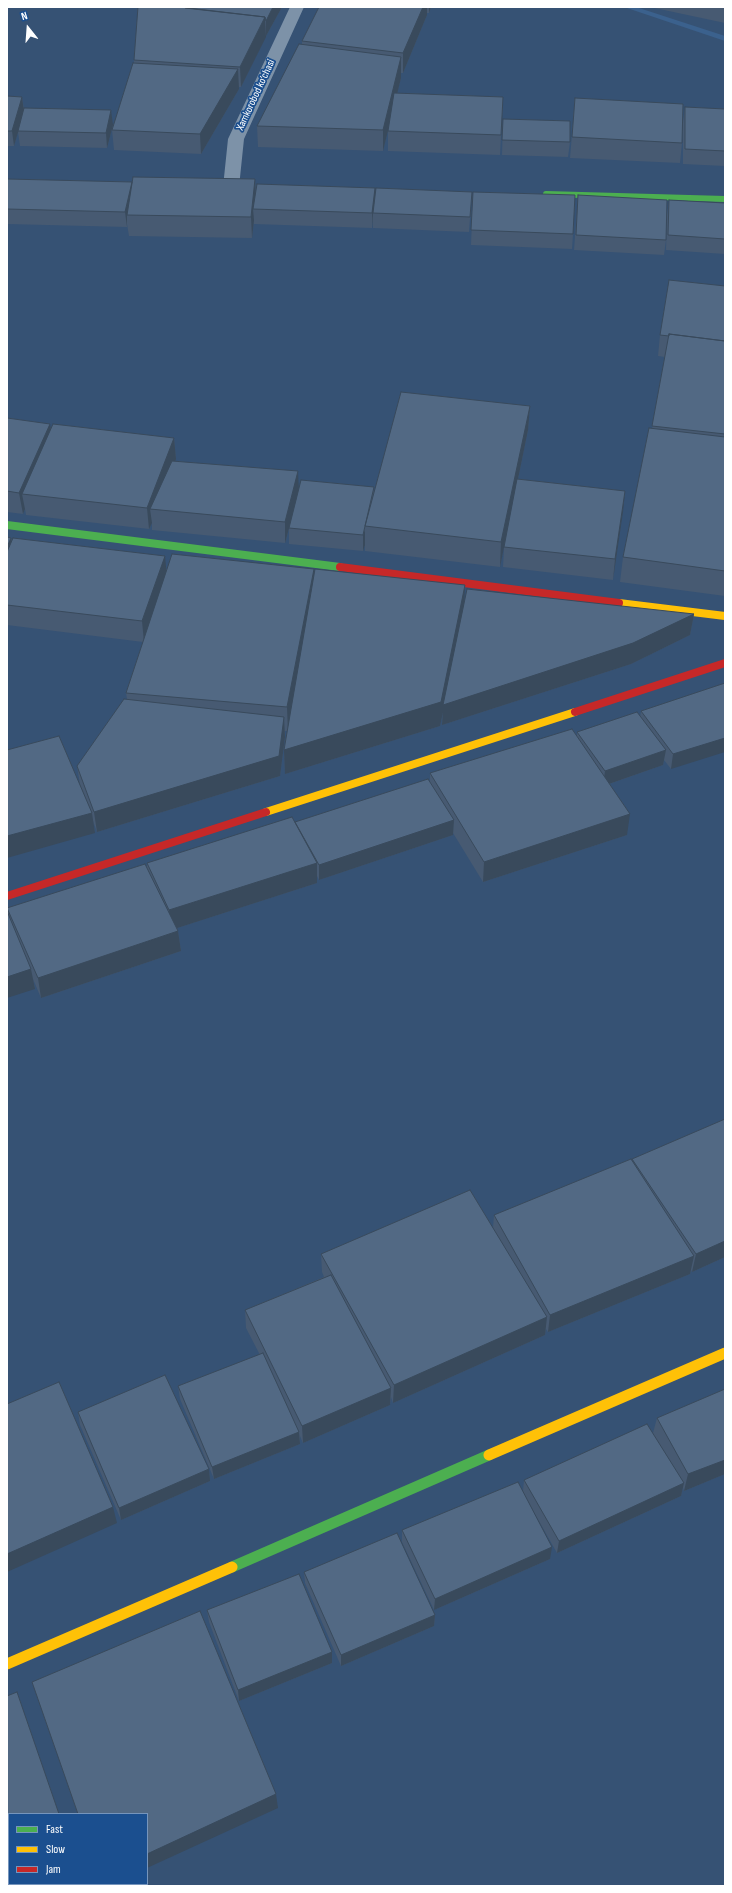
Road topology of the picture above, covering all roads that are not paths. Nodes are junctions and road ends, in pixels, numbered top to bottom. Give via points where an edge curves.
1 (297, 7) edge
2 (231, 187) edge
3 (534, 194) edge
4 (725, 198) edge
5 (7, 525) edge
6 (725, 616) edge
7 (725, 663) edge
8 (7, 896) edge
9 (725, 1353) edge
10 (7, 1664) edge

1 - 2 street, Xamkorobod ko’chasi via 236,139
3 - 4 street
5 - 6 street
7 - 8 street
9 - 10 street

